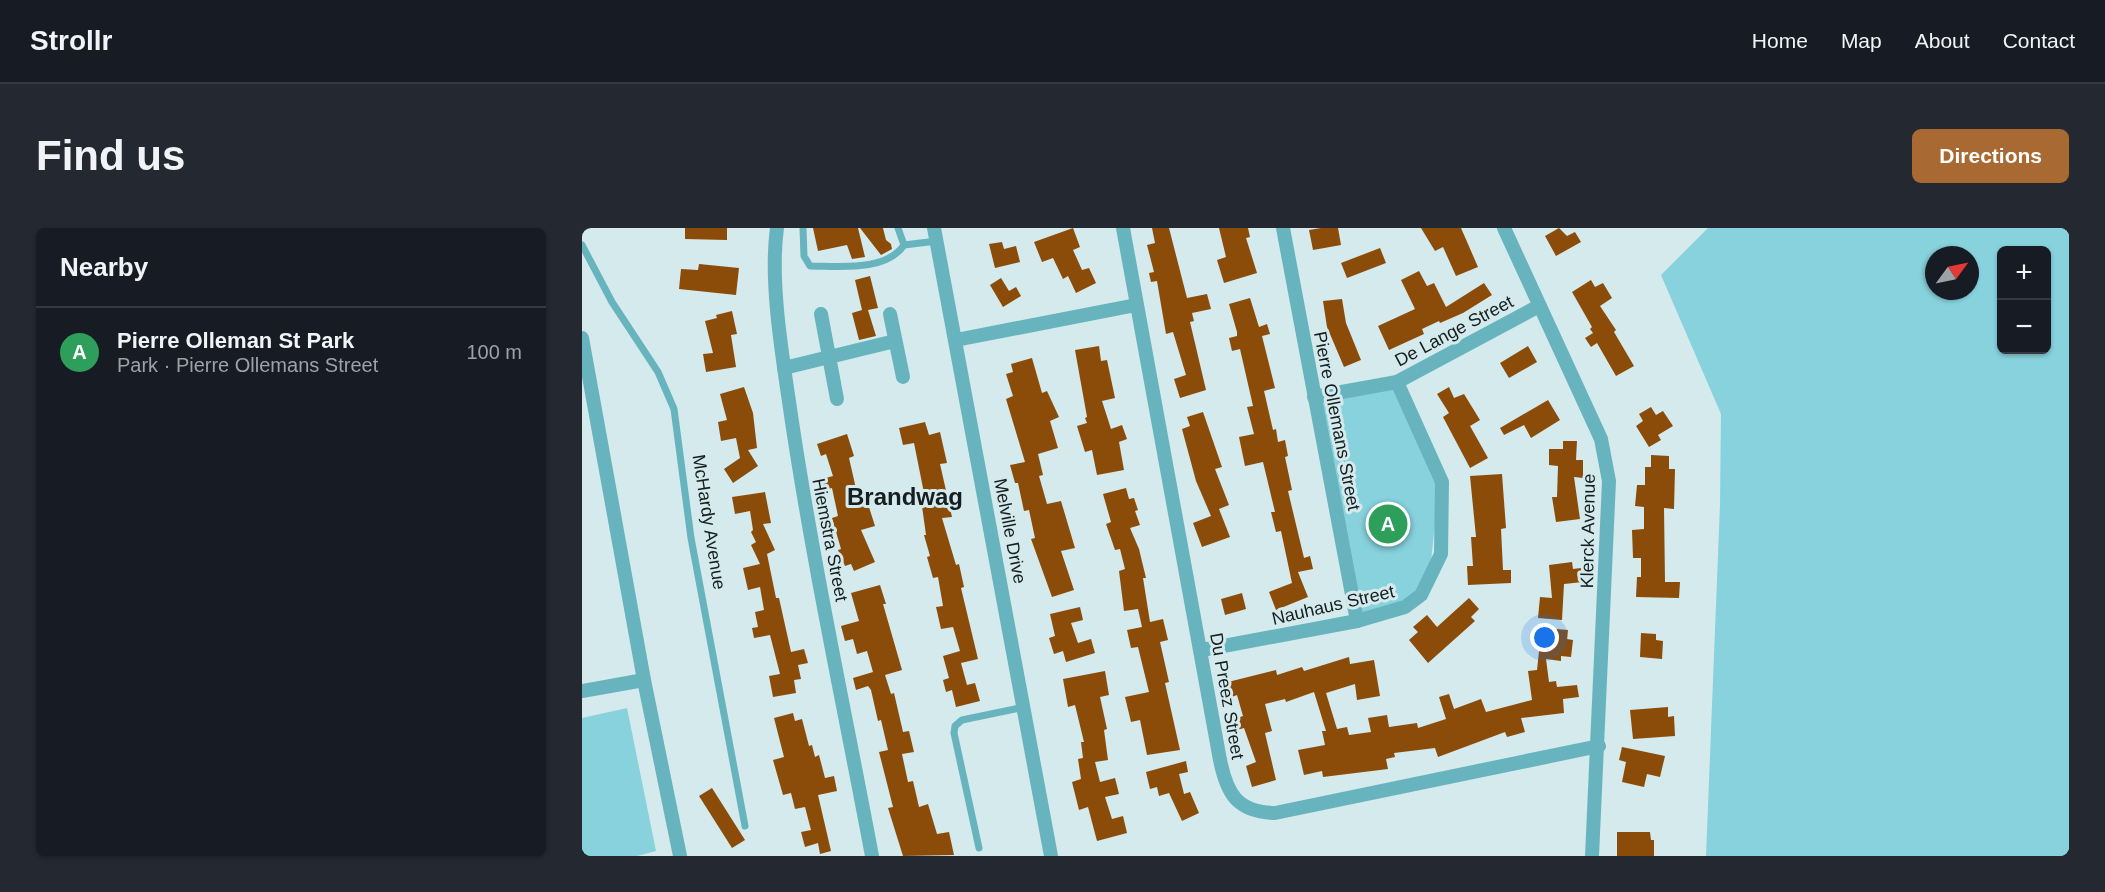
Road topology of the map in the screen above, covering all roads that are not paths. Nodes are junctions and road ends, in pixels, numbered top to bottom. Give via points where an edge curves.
1 (777, 228) edge
2 (803, 228) edge
3 (898, 228) edge
4 (1123, 228) edge
5 (1283, 228) edge
6 (1504, 228) edge
7 (936, 234) edge
8 (582, 245) edge
9 (904, 245) junction
10 (1136, 304) junction
11 (1539, 306) junction
12 (821, 314) dead end
13 (890, 314) dead end
14 (582, 338) edge
15 (956, 340) junction
16 (895, 341) junction
17 (828, 357) junction
18 (784, 368) junction
19 (903, 377) dead end
20 (1397, 382) junction
21 (1314, 397) junction
22 (837, 399) dead end
23 (1357, 621) junction
24 (1202, 650) junction
25 (644, 680) junction
26 (582, 692) edge
27 (1025, 706) junction
28 (1599, 746) junction
29 (745, 826) dead end
30 (979, 848) dead end
31 (679, 852) edge
32 (872, 856) edge
33 (1053, 856) edge
34 (1592, 856) edge

1 - 18 street, Hiemstra Street via 775,265
2 - 9 lane via 804,256 810,266 883,262 897,255
3 - 9 lane
4 - 10 street, Du Preez Street
5 - 21 street, Pierre Ollemans Street
6 - 11 street, Klerck Avenue
7 - 9 lane
7 - 15 street, Melville Drive
8 - 29 lane, McHardy Avenue via 612,302 658,372 674,409 691,538
10 - 15 street
10 - 24 street, Du Preez Street
11 - 20 street, De Lange Street
11 - 28 street, Klerck Avenue via 1601,439 1608,470
12 - 17 street
13 - 16 street
14 - 25 street
15 - 27 street, Melville Drive
16 - 17 street
16 - 19 street
17 - 18 street
17 - 22 street
18 - 32 street, Hiemstra Street via 806,518
20 - 21 street, De Lange Street
20 - 23 street, Nauhaus Street via 1442,482 1441,554 1414,602
21 - 23 street, Pierre Ollemans Street
23 - 24 street, Nauhaus Street
24 - 28 street, Du Preez Street via 1226,784 1246,809 1258,813 1275,813
25 - 26 street
25 - 31 street
27 - 30 lane via 962,720 955,726
27 - 33 street, Melville Drive
28 - 34 street, Klerck Avenue

